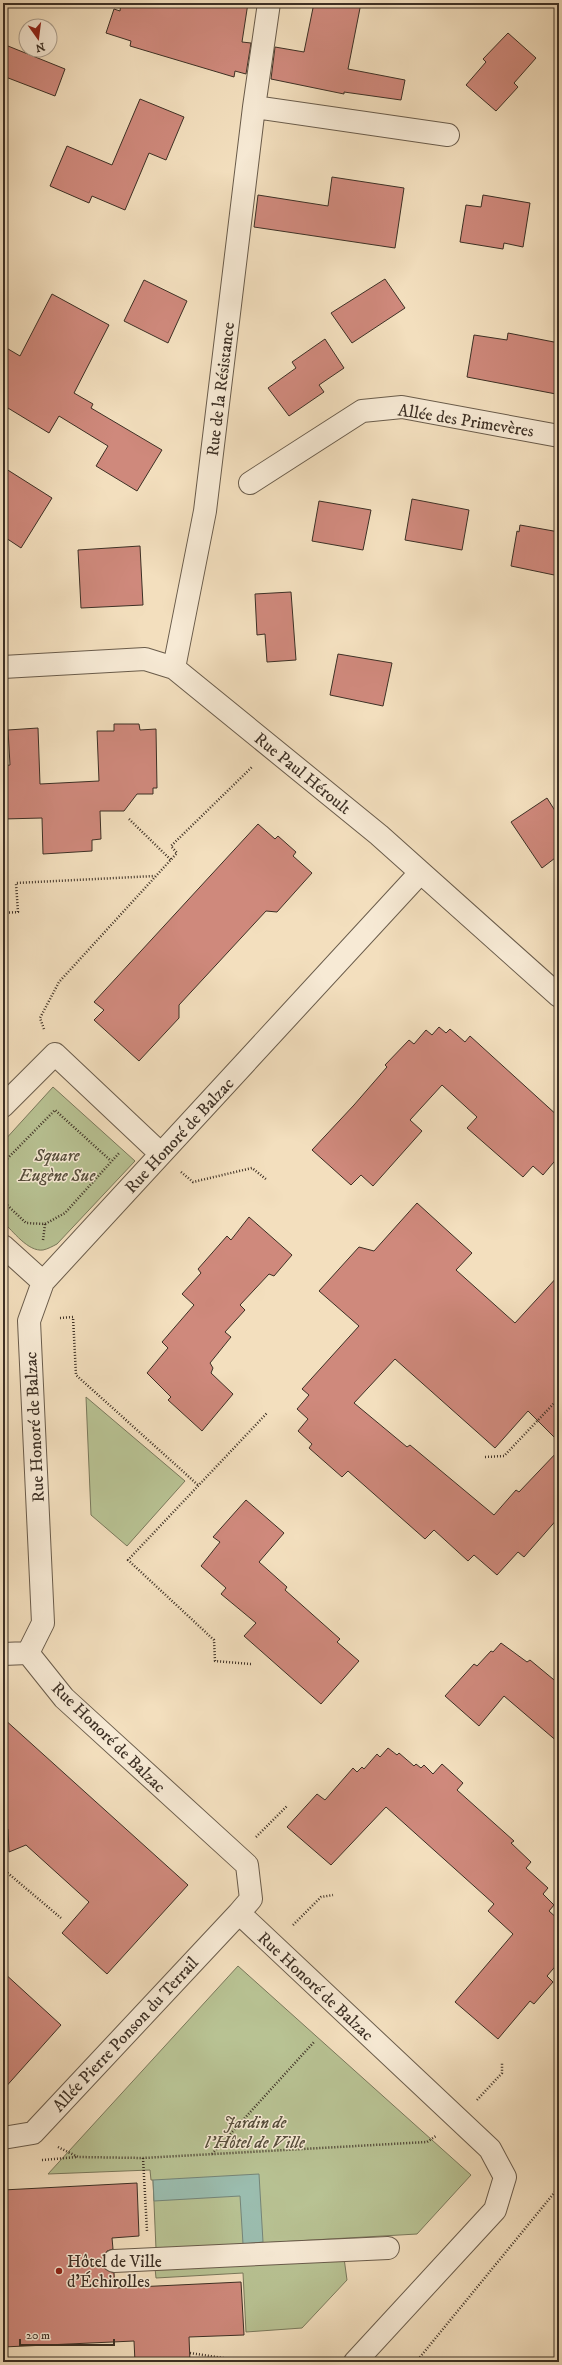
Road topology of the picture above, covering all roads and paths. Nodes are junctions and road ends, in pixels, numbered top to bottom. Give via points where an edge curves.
1 (269, 3) edge
2 (254, 107) junction
3 (448, 135) dead end
4 (559, 436) edge
5 (250, 483) dead end
6 (3, 667) edge
7 (174, 668) junction
8 (272, 748) junction
9 (129, 819) dead end
10 (171, 860) junction
11 (420, 874) junction
12 (156, 876) junction
13 (3, 912) edge
14 (559, 996) edge
15 (55, 1054) junction
16 (3, 1106) edge
17 (138, 1132) junction
18 (161, 1154) junction
19 (111, 1161) junction
20 (3, 1163) edge
21 (267, 1180) dead end
22 (3, 1201) edge
23 (3, 1246) edge
24 (42, 1282) junction
25 (29, 1321) junction
26 (559, 1398) edge
27 (267, 1413) dead end
28 (485, 1458) dead end
29 (198, 1485) junction
30 (28, 1653) junction
31 (3, 1654) edge
32 (252, 1664) dead end
33 (287, 1806) dead end
34 (237, 1856) junction
35 (3, 1869) edge
36 (333, 1895) dead end
37 (239, 1913) junction
38 (61, 1918) dead end
39 (273, 1945) junction
40 (314, 2042) dead end
41 (502, 2062) dead end
42 (459, 2120) junction
43 (33, 2133) junction
44 (3, 2138) edge
45 (212, 2154) junction
46 (143, 2158) junction
47 (559, 2187) edge
48 (388, 2248) dead end
49 (149, 2260) junction
50 (114, 2261) dead end
51 (190, 2353) dead end
52 (250, 2362) edge
53 (355, 2362) edge
54 (416, 2362) edge

1 - 2 street, Rue de la Résistance
2 - 3 street
2 - 7 street, Rue de la Résistance via 205,511
4 - 5 street, Allée des Primevères via 402,407 362,411
6 - 7 street, Rue Paul Héroult via 145,659
7 - 8 street, Rue Paul Héroult
8 - 10 path via 171,846 178,853
8 - 11 street, Rue Paul Héroult via 379,835
9 - 10 path
10 - 12 path
11 - 14 street, Rue Paul Héroult
11 - 18 street, Rue Honoré de Balzac
12 - 13 path via 16,883 18,912
12 - 15 path via 59,982 51,994 40,1018
15 - 16 street
15 - 17 street
17 - 18 street
17 - 19 path
18 - 21 path via 192,1182 252,1168
18 - 24 street, Rue Honoré de Balzac
19 - 20 path via 55,1110
19 - 22 path via 65,1213 45,1224 26,1223
23 - 24 street
24 - 25 street, Rue Honoré de Balzac
25 - 29 path via 73,1317 76,1375
25 - 30 street, Rue Honoré de Balzac via 43,1624
26 - 28 path via 504,1456
27 - 29 path
29 - 32 path via 128,1560 214,1640 215,1661
30 - 31 street
30 - 34 street, Rue Honoré de Balzac via 64,1698
33 - 34 path
34 - 37 street, Rue Honoré de Balzac via 247,1865 251,1899
35 - 38 path
36 - 39 path via 321,1897
37 - 39 street, Rue Honoré de Balzac
37 - 43 street, Allée Pierre Ponson du Terrail
39 - 42 street, Rue Honoré de Balzac
40 - 45 path
41 - 42 path via 502,2073
42 - 45 path via 427,2142
42 - 53 street, Rue Honoré de Balzac via 490,2149 505,2177 495,2210
43 - 44 street
43 - 46 path via 78,2158
45 - 46 path
46 - 49 path
47 - 54 path
48 - 49 street
49 - 50 street
51 - 52 path

